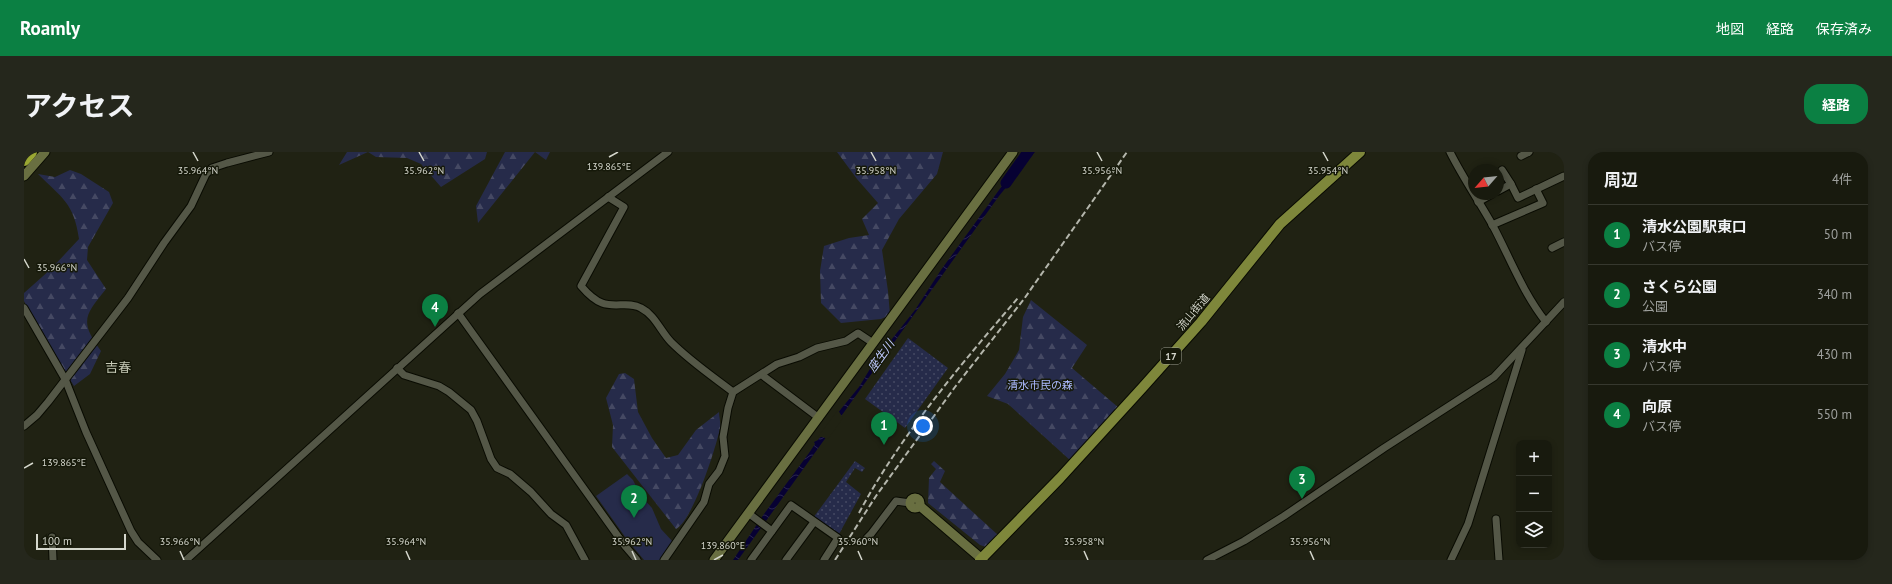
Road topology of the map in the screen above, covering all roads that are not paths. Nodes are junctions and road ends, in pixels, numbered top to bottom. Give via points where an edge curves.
1 (31, 152) edge
2 (46, 152) edge
3 (270, 152) edge
4 (668, 152) edge
5 (1013, 152) edge
6 (1360, 152) edge
7 (1450, 152) edge
8 (1529, 152) edge
9 (1521, 156) dead end
10 (24, 160) edge
11 (1504, 173) edge
12 (24, 176) edge
13 (1564, 176) edge
14 (1511, 184) junction
15 (1504, 188) edge
16 (1536, 189) junction
17 (608, 197) junction
18 (1482, 200) edge
19 (1478, 202) junction
20 (1492, 225) junction
21 (1564, 242) edge
22 (1552, 248) dead end
23 (1564, 302) edge
24 (24, 308) edge
25 (458, 313) junction
26 (1546, 322) junction
27 (873, 343) junction
28 (1523, 348) junction
29 (397, 368) junction
30 (762, 375) junction
31 (65, 379) junction
32 (733, 392) junction
33 (819, 418) junction
34 (24, 426) edge
35 (910, 503) joint
36 (752, 516) junction
37 (1496, 519) dead end
38 (814, 522) junction
39 (770, 530) junction
40 (52, 537) dead end
41 (867, 538) dead end
42 (982, 559) edge
43 (53, 560) edge
44 (157, 560) edge
45 (186, 560) edge
46 (585, 560) edge
47 (637, 560) edge
48 (664, 560) edge
49 (714, 560) edge
50 (751, 560) edge
51 (786, 560) edge
52 (824, 560) edge
53 (1207, 560) edge
54 (1450, 560) edge
55 (1499, 560) edge

1 - 10 highway
2 - 12 street
3 - 31 street via 227,162 212,168 206,174 191,206 132,292
4 - 17 street
5 - 27 street
6 - 42 main road, 流山街道 / 17 via 1280,224 1201,322 1134,398
7 - 19 street
8 - 9 street
11 - 14 street
13 - 16 street
14 - 15 street
14 - 16 street via 1518,198
16 - 20 street via 1543,203
17 - 25 street via 506,273
17 - 32 street via 624,207 581,286 602,303 627,304 641,308 652,317 671,342
18 - 19 street
19 - 20 street
20 - 26 street via 1534,306
21 - 22 street
23 - 26 street
24 - 31 street
25 - 29 street
25 - 47 street
26 - 28 street
27 - 30 street via 858,333 846,341 817,348 778,364
27 - 33 street
28 - 53 street via 1485,384 1284,516
28 - 54 street via 1468,524
29 - 45 street
29 - 46 street via 404,375 450,392 471,410 491,459 498,468 510,474 566,525
30 - 32 street
30 - 33 street
31 - 34 street via 43,408
31 - 44 street via 131,531 138,542
32 - 48 street via 723,437 725,456 719,471 710,484 704,502
33 - 36 street
35 - 41 street via 896,501
35 - 42 street via 916,498 920,501 920,506
36 - 39 street
36 - 49 street
37 - 55 street
38 - 39 street via 791,505
38 - 51 street
38 - 52 street via 838,538
39 - 50 street
40 - 43 street

